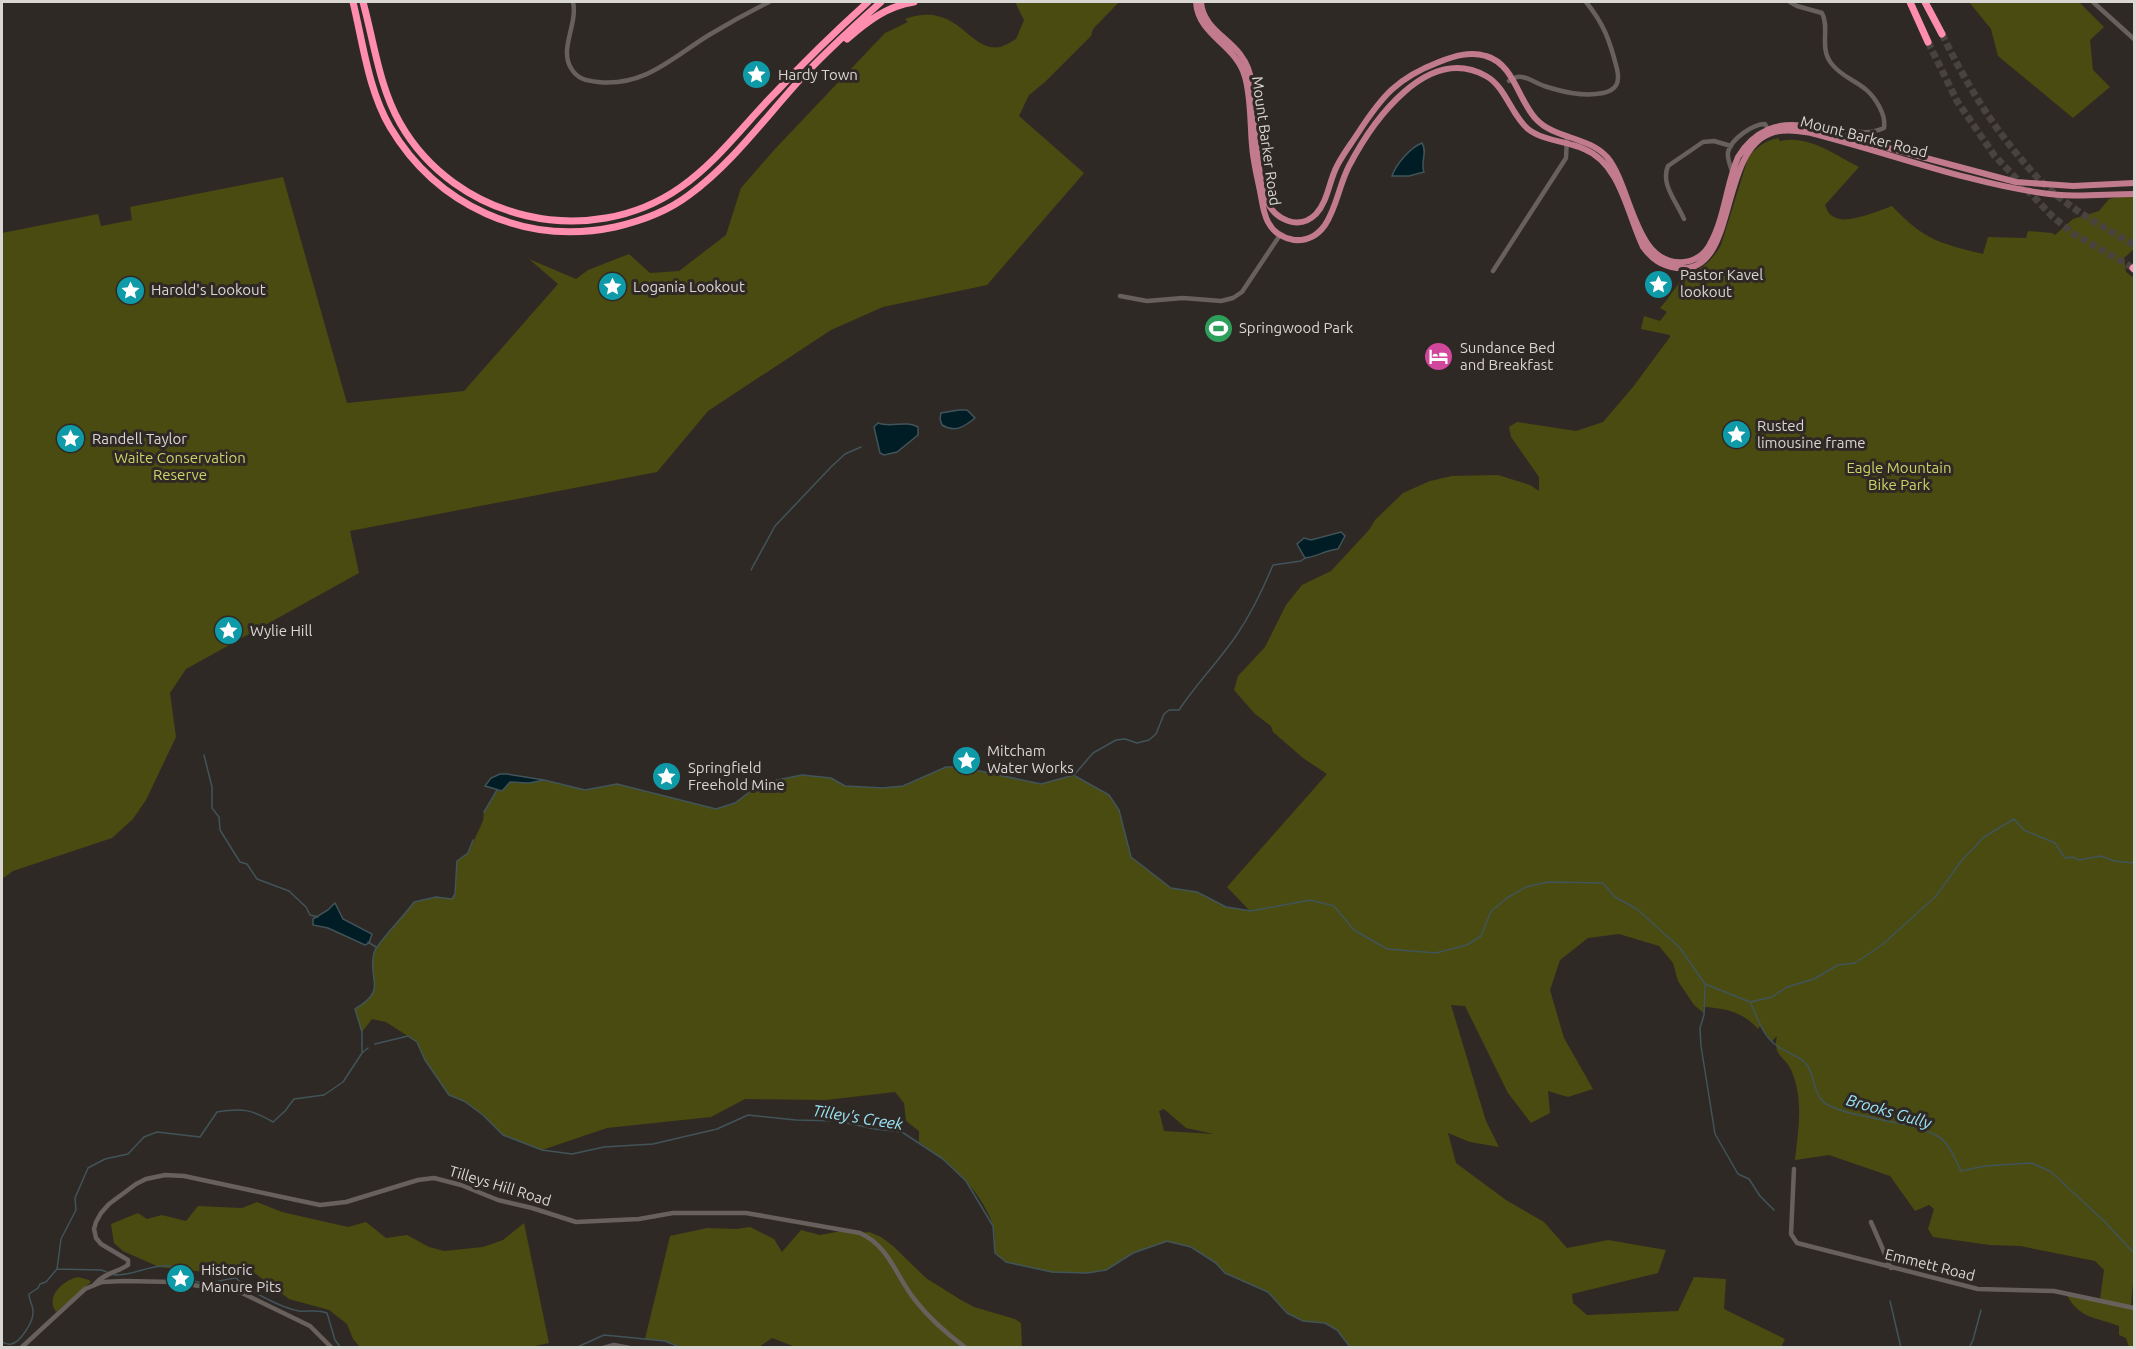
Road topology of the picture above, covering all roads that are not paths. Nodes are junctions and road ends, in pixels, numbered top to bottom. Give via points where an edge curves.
1 (353, 2) edge
2 (363, 2) edge
3 (573, 2) edge
4 (769, 2) edge
5 (868, 2) edge
6 (881, 2) edge
7 (914, 2) edge
8 (1196, 2) edge
9 (1201, 2) edge
10 (1586, 2) edge
11 (1791, 2) edge
12 (1911, 2) edge
13 (1925, 2) edge
14 (2093, 2) edge
15 (1942, 34) tunnel mouth
16 (2134, 39) edge
17 (1928, 42) tunnel mouth
18 (1511, 79) junction
19 (799, 81) junction
20 (1769, 131) junction
21 (1837, 137) junction
22 (1567, 140) junction
23 (1731, 146) junction
24 (1732, 173) junction
25 (2134, 183) edge
26 (2033, 188) junction
27 (2134, 194) edge
28 (1277, 216) junction
29 (1684, 219) dead end
30 (1288, 222) junction
31 (1280, 235) junction
32 (1493, 271) dead end
33 (1120, 296) dead end
34 (1794, 1169) dead end
35 (1871, 1222) dead end
36 (1891, 1268) junction
37 (95, 1284) junction
38 (2134, 1308) edge
39 (21, 1347) edge
40 (332, 1347) edge
41 (603, 1347) edge
42 (630, 1347) edge
43 (966, 1347) edge

1 - 19 highway via 379,105 401,145 431,179 456,198 489,216 533,229 602,230 667,208 722,167
2 - 5 highway via 390,103 428,161 462,189 504,210 571,222 616,216 679,188 714,160 777,90
3 - 4 street via 568,63 577,76 602,82 646,76 708,35
6 - 19 highway
7 - 19 highway via 872,18
8 - 31 main road, Mount Barker Road via 1207,30 1235,56 1245,75 1263,210
9 - 28 main road, Mount Barker Road via 1207,21 1248,66 1265,194
10 - 18 street via 1607,33 1618,73 1615,88 1598,94 1580,94 1521,77
11 - 21 street via 1822,13 1829,60 1868,90 1884,116 1884,128 1865,134 1845,129
12 - 17 highway
13 - 15 highway
14 - 16 street
18 - 22 main road, Mount Barker Road via 1536,119
18 - 30 main road, Mount Barker Road via 1489,57 1467,54 1405,78 1372,111 1338,165 1320,209 1305,221
20 - 21 main road, Mount Barker Road via 1793,130
20 - 22 main road, Mount Barker Road via 1741,164 1714,250 1701,262 1681,269 1650,257 1608,167 1600,158
20 - 23 street via 1765,124 1758,125
20 - 24 main road, Mount Barker Road via 1745,146
21 - 26 main road, Mount Barker Road via 1992,183
22 - 24 main road, Mount Barker Road via 1591,146 1606,157 1619,175 1644,239 1654,253 1668,261 1693,261 1709,247
22 - 31 main road, Mount Barker Road via 1530,130 1489,77 1471,70 1448,69 1405,89 1385,111 1349,165 1322,229 1301,240
22 - 32 street via 1566,158
23 - 24 street via 1728,158
23 - 29 street via 1708,140 1668,166 1666,184
25 - 26 main road, Mount Barker Road
26 - 27 main road, Mount Barker Road via 2071,195
28 - 30 main road, Mount Barker Road
28 - 31 main road via 1275,224
30 - 31 main road
31 - 33 street via 1242,292 1233,298 1147,301
34 - 36 street, Emmett Road via 1791,1234 1797,1243
35 - 36 street
36 - 38 street, Emmett Road via 1978,1289 2054,1290
37 - 39 street
37 - 40 street via 162,1281 232,1290 310,1326
37 - 43 street, Tilleys Hill Road via 128,1265 128,1260 96,1238 98,1217 136,1184 154,1177 184,1176 320,1205 346,1203 434,1178 576,1222 673,1213 746,1213 860,1233 884,1250 915,1299
41 - 42 street

